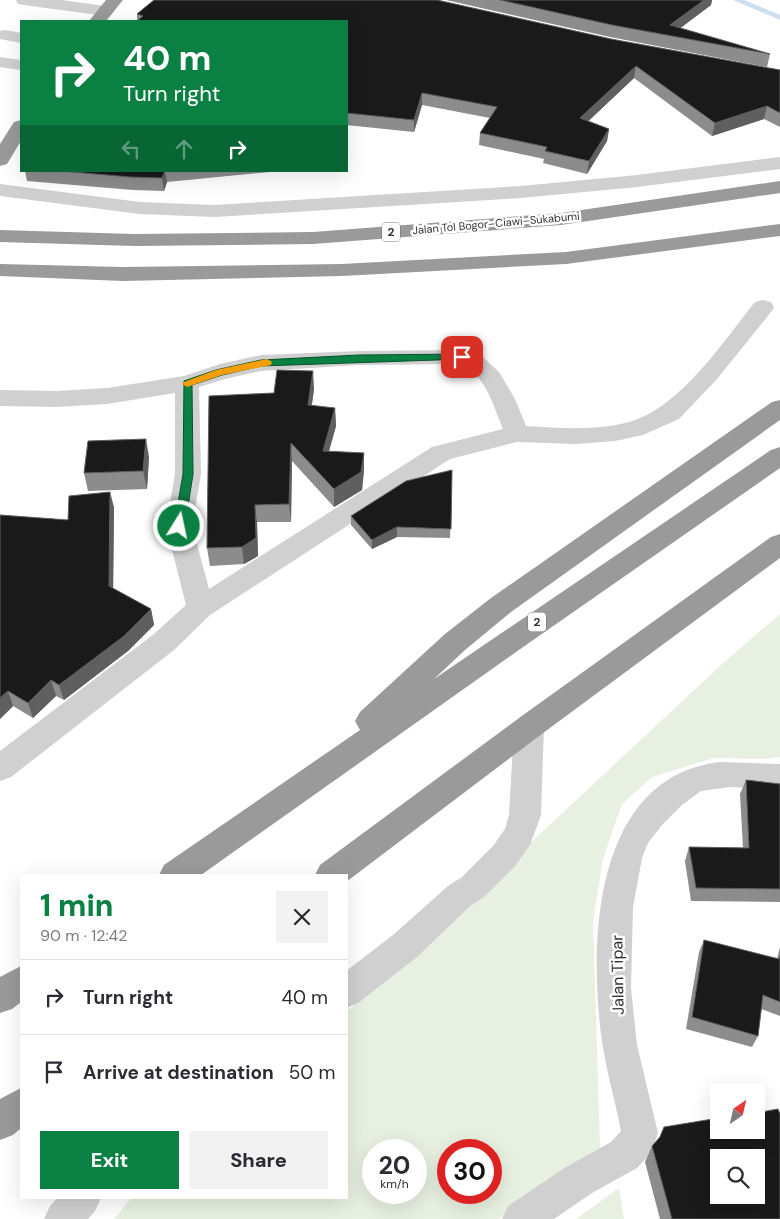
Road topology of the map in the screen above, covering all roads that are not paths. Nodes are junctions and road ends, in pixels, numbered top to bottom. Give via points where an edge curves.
1 (24, 0) edge
2 (106, 11) edge
3 (0, 62) edge
4 (20, 64) edge
5 (20, 128) edge
6 (0, 160) edge
7 (780, 163) edge
8 (780, 187) edge
9 (0, 190) edge
10 (780, 230) edge
11 (0, 236) edge
12 (0, 270) edge
13 (763, 307) dead end
14 (187, 383) junction
15 (0, 398) edge
16 (780, 408) edge
17 (518, 434) junction
18 (780, 456) edge
19 (780, 544) edge
20 (200, 608) junction
21 (529, 727) junction
22 (0, 768) edge
23 (780, 777) edge
24 (296, 791) junction
25 (176, 874) edge
26 (331, 874) edge
27 (20, 983) edge
28 (348, 990) edge
29 (0, 997) edge
30 (20, 1107) edge
31 (0, 1122) edge
32 (81, 1199) edge
33 (63, 1219) edge
34 (520, 1219) edge

1 - 2 street
3 - 4 street
5 - 6 highway
7 - 9 street via 521,192 214,211 140,208
8 - 11 highway, Jalan Tol Bogor–Ciawi–Sukabumi / 2 via 561,219 313,238 134,240
10 - 12 highway via 566,258 352,270 123,274
13 - 17 street via 706,379 672,412 653,422 628,431 592,436
14 - 15 street via 107,396
14 - 17 street via 261,363 462,357 473,359 494,380
14 - 20 street via 188,474 179,526
16 - 24 highway, 2 via 501,605 455,642
17 - 20 street via 441,453
18 - 24 highway, 2
19 - 21 highway
20 - 22 street via 164,642
21 - 26 highway
21 - 28 street via 525,815 519,835 504,856 473,886
23 - 34 street, Jalan Tipar via 716,775 699,779 684,786 655,810 634,839 621,880 616,920 616,991 618,1033 640,1133 638,1140 624,1155
24 - 25 highway, 2
27 - 29 highway
30 - 31 highway
32 - 33 street

